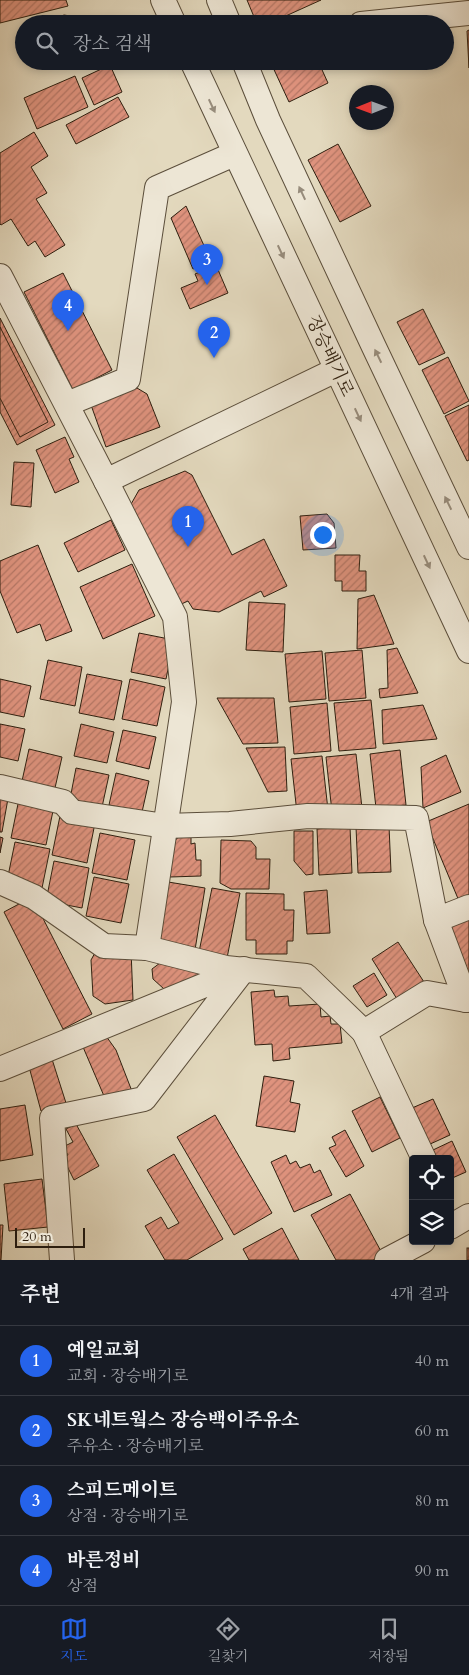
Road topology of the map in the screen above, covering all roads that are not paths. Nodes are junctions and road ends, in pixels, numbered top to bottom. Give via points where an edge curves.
1 (163, 0) edge
2 (220, 0) edge
3 (467, 10) edge
4 (170, 15) edge
5 (226, 15) edge
6 (429, 15) edge
7 (196, 70) edge
8 (248, 70) edge
9 (234, 154) junction
10 (0, 276) edge
11 (336, 370) junction
12 (67, 404) junction
13 (106, 481) junction
14 (469, 546) edge
15 (469, 652) edge
16 (0, 787) edge
17 (165, 826) junction
18 (0, 882) edge
19 (469, 908) edge
20 (436, 920) junction
21 (147, 948) junction
22 (244, 969) junction
23 (467, 1000) edge
24 (364, 1032) junction
25 (0, 1069) edge
26 (422, 1155) edge
27 (415, 1245) edge
28 (62, 1260) edge
29 (387, 1260) edge

1 - 4 street
2 - 5 street
3 - 6 street
7 -> 9 street, 장승배기로
14 -> 8 street via 276,138
9 -> 11 street, 장승배기로
9 - 12 street via 157,188 128,379
10 - 12 street
11 - 13 street
11 -> 15 street, 장승배기로
12 - 13 street
13 - 17 street via 175,617 184,702
16 - 17 street via 63,802 72,812
17 - 20 street via 230,824 308,816 416,818
17 - 21 street
18 - 21 street via 34,897 104,946
19 - 20 street
20 - 23 street
21 - 22 street via 226,968
22 - 24 street via 306,976
22 - 25 street
22 - 28 street via 144,1099 52,1118
23 - 24 street via 427,993
24 - 26 street
27 - 29 street

